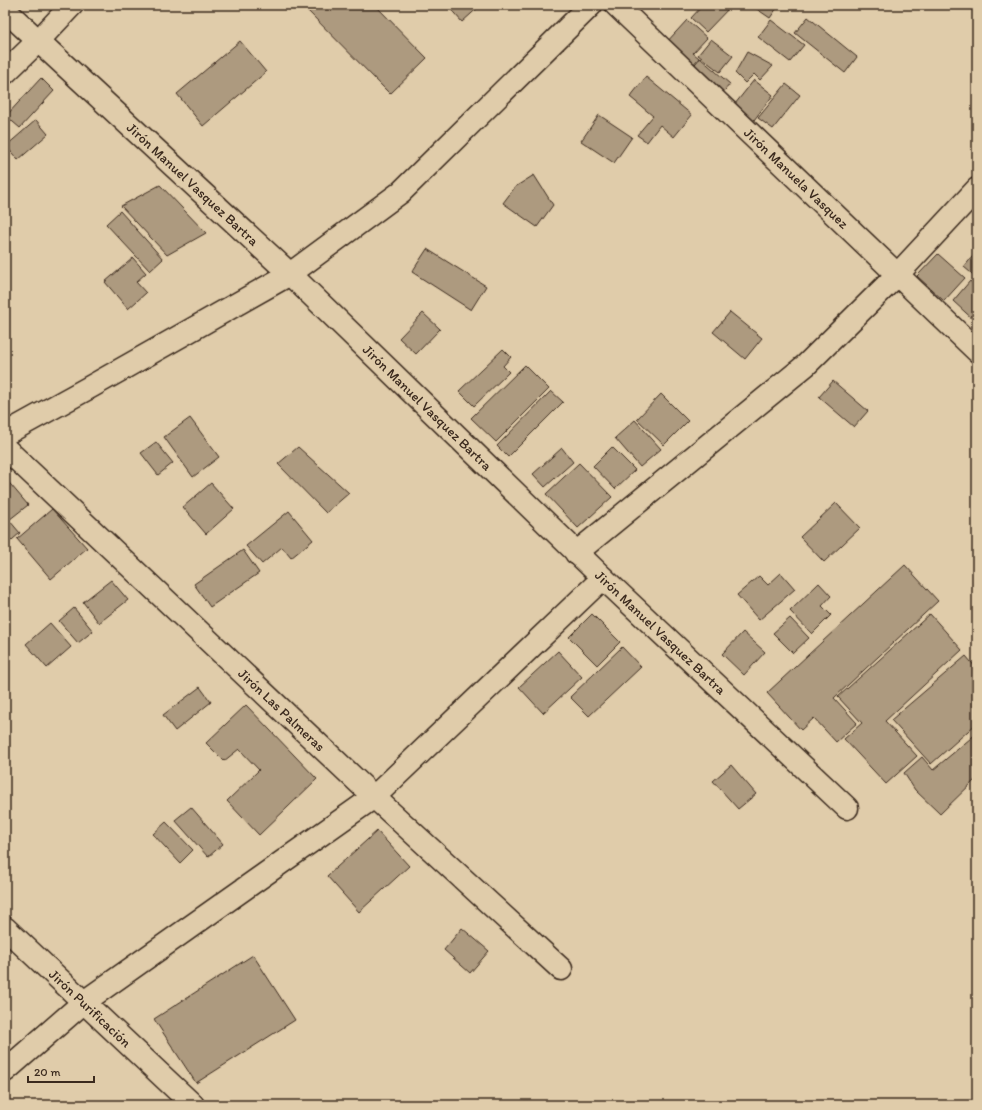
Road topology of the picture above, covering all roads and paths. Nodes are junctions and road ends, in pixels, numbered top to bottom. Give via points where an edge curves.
1 (72, 5) edge
2 (591, 5) edge
3 (616, 5) edge
4 (5, 10) edge
5 (38, 41) junction
6 (5, 73) edge
7 (977, 189) edge
8 (290, 274) junction
9 (897, 275) junction
10 (977, 351) edge
11 (5, 434) edge
12 (5, 448) edge
13 (576, 553) junction
14 (603, 578) junction
15 (374, 797) junction
16 (847, 808) dead end
17 (5, 928) edge
18 (561, 969) dead end
19 (84, 1002) junction
20 (5, 1071) edge
21 (194, 1105) edge

1 - 5 main road
2 - 8 main road via 401,192
3 - 9 main road, Jirón Manuela Vasquez
4 - 5 main road, Jirón Manuel Vasquez Bartra
5 - 6 main road
5 - 8 main road, Jirón Manuel Vasquez Bartra
7 - 9 main road
8 - 11 main road
8 - 13 main road, Jirón Manuel Vasquez Bartra
9 - 10 main road, Jirón Manuela Vasquez
9 - 13 main road via 806,365
12 - 15 main road, Jirón Las Palmeras
13 - 14 main road, Jirón Manuel Vasquez Bartra
14 - 15 main road
14 - 16 main road, Jirón Manuel Vasquez Bartra
15 - 18 main road, Jirón Las Palmeras
15 - 19 main road
17 - 19 main road, Jirón Purificación
19 - 20 main road
19 - 21 main road, Jirón Purificación

